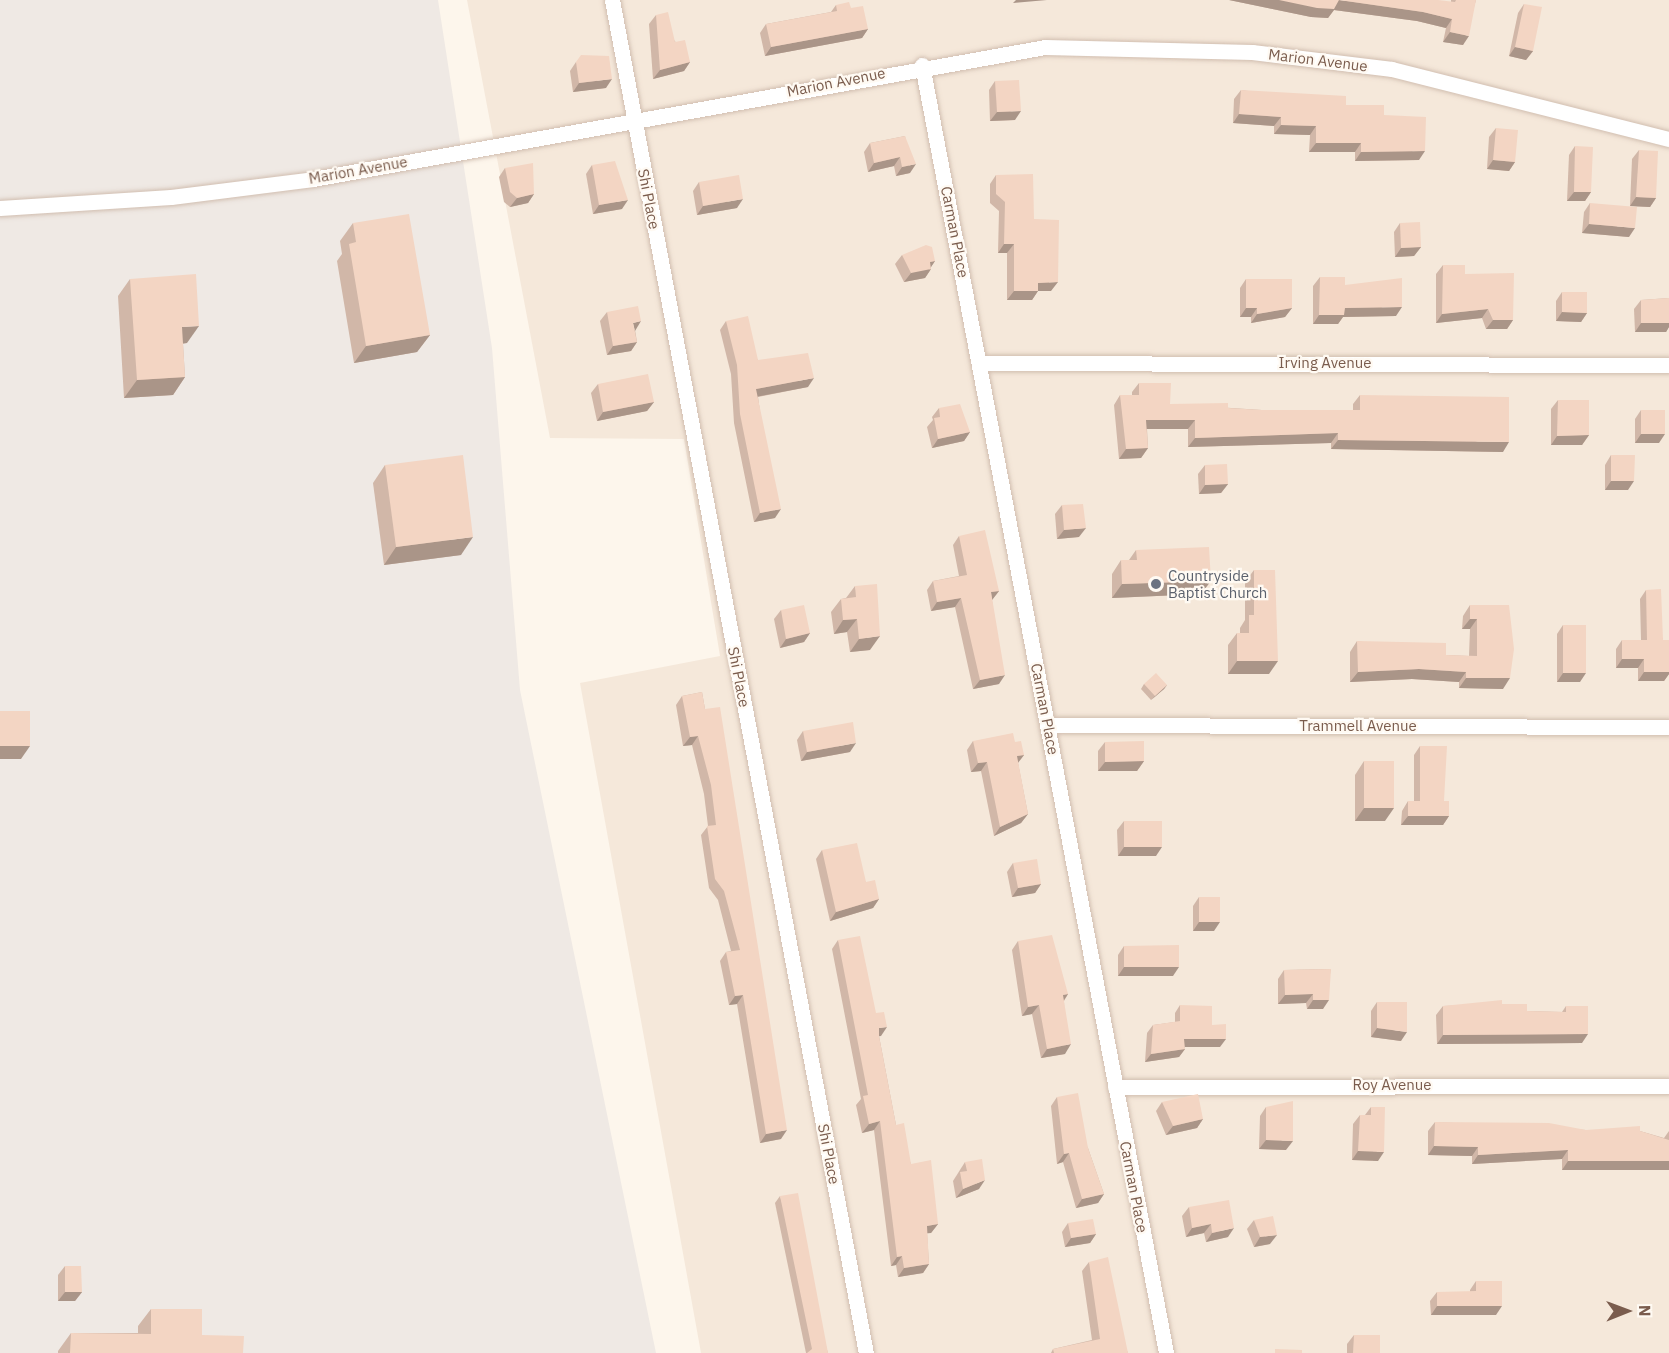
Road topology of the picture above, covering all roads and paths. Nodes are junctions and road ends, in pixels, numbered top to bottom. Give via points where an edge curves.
1 (612, 0) edge
2 (922, 65) junction
3 (634, 120) junction
4 (1669, 139) edge
5 (0, 208) edge
6 (980, 363) junction
7 (1669, 365) edge
8 (1048, 725) junction
9 (1669, 727) edge
10 (1669, 1086) edge
11 (1116, 1087) junction
12 (867, 1353) edge
13 (1166, 1353) edge

1 - 3 street, Shi Place
2 - 3 street, Marion Avenue
2 - 4 street, Marion Avenue via 1045,47 1252,52 1392,69
2 - 6 street, Carman Place
3 - 5 street, Marion Avenue via 227,191
3 - 12 street, Shi Place
6 - 7 street, Irving Avenue
6 - 8 street, Carman Place
8 - 9 street, Trammell Avenue
8 - 11 street, Carman Place
10 - 11 street, Roy Avenue
11 - 13 street, Carman Place

